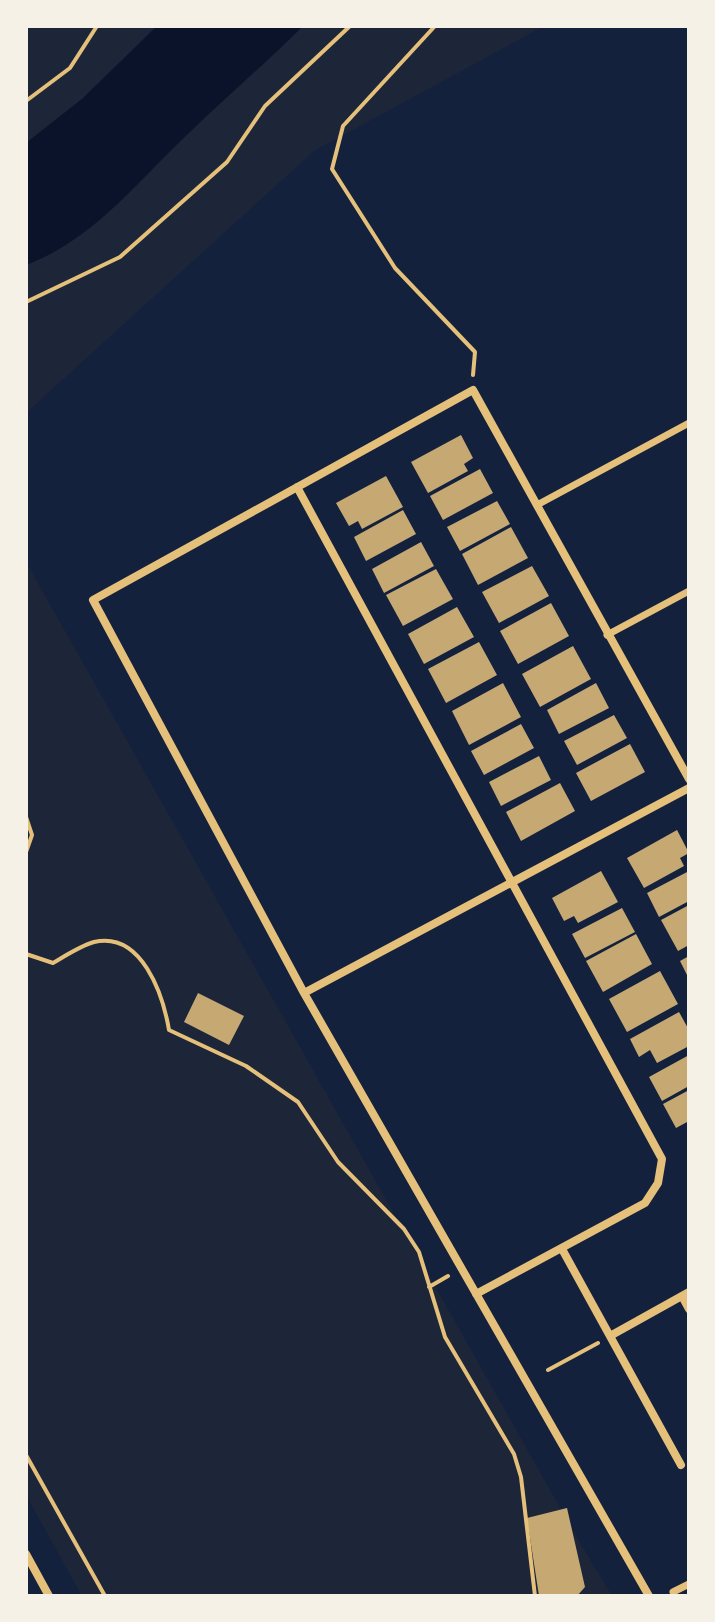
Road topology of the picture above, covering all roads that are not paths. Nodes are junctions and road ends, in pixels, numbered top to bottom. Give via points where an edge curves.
1 (689, 423) edge
2 (297, 487) junction
3 (537, 505) junction
4 (689, 591) edge
5 (607, 635) junction
6 (689, 779) edge
7 (689, 788) edge
8 (513, 881) junction
9 (304, 993) junction
10 (562, 1249) junction
11 (476, 1294) junction
12 (686, 1294) edge
13 (689, 1309) edge
14 (610, 1336) junction
15 (681, 1465) dead end
16 (26, 1554) edge
17 (689, 1584) edge
18 (673, 1592) dead end
19 (49, 1596) edge
20 (649, 1596) edge

1 - 3 street
2 - 3 street via 473,390
2 - 8 street
2 - 9 street via 93,600
3 - 5 street
4 - 5 street
5 - 6 street
7 - 8 street
8 - 9 street
8 - 10 street via 662,1159 658,1183 645,1203
9 - 11 street
10 - 11 street
10 - 14 street
11 - 20 street
12 - 13 street
12 - 14 street
14 - 15 street
16 - 19 street
17 - 18 street

